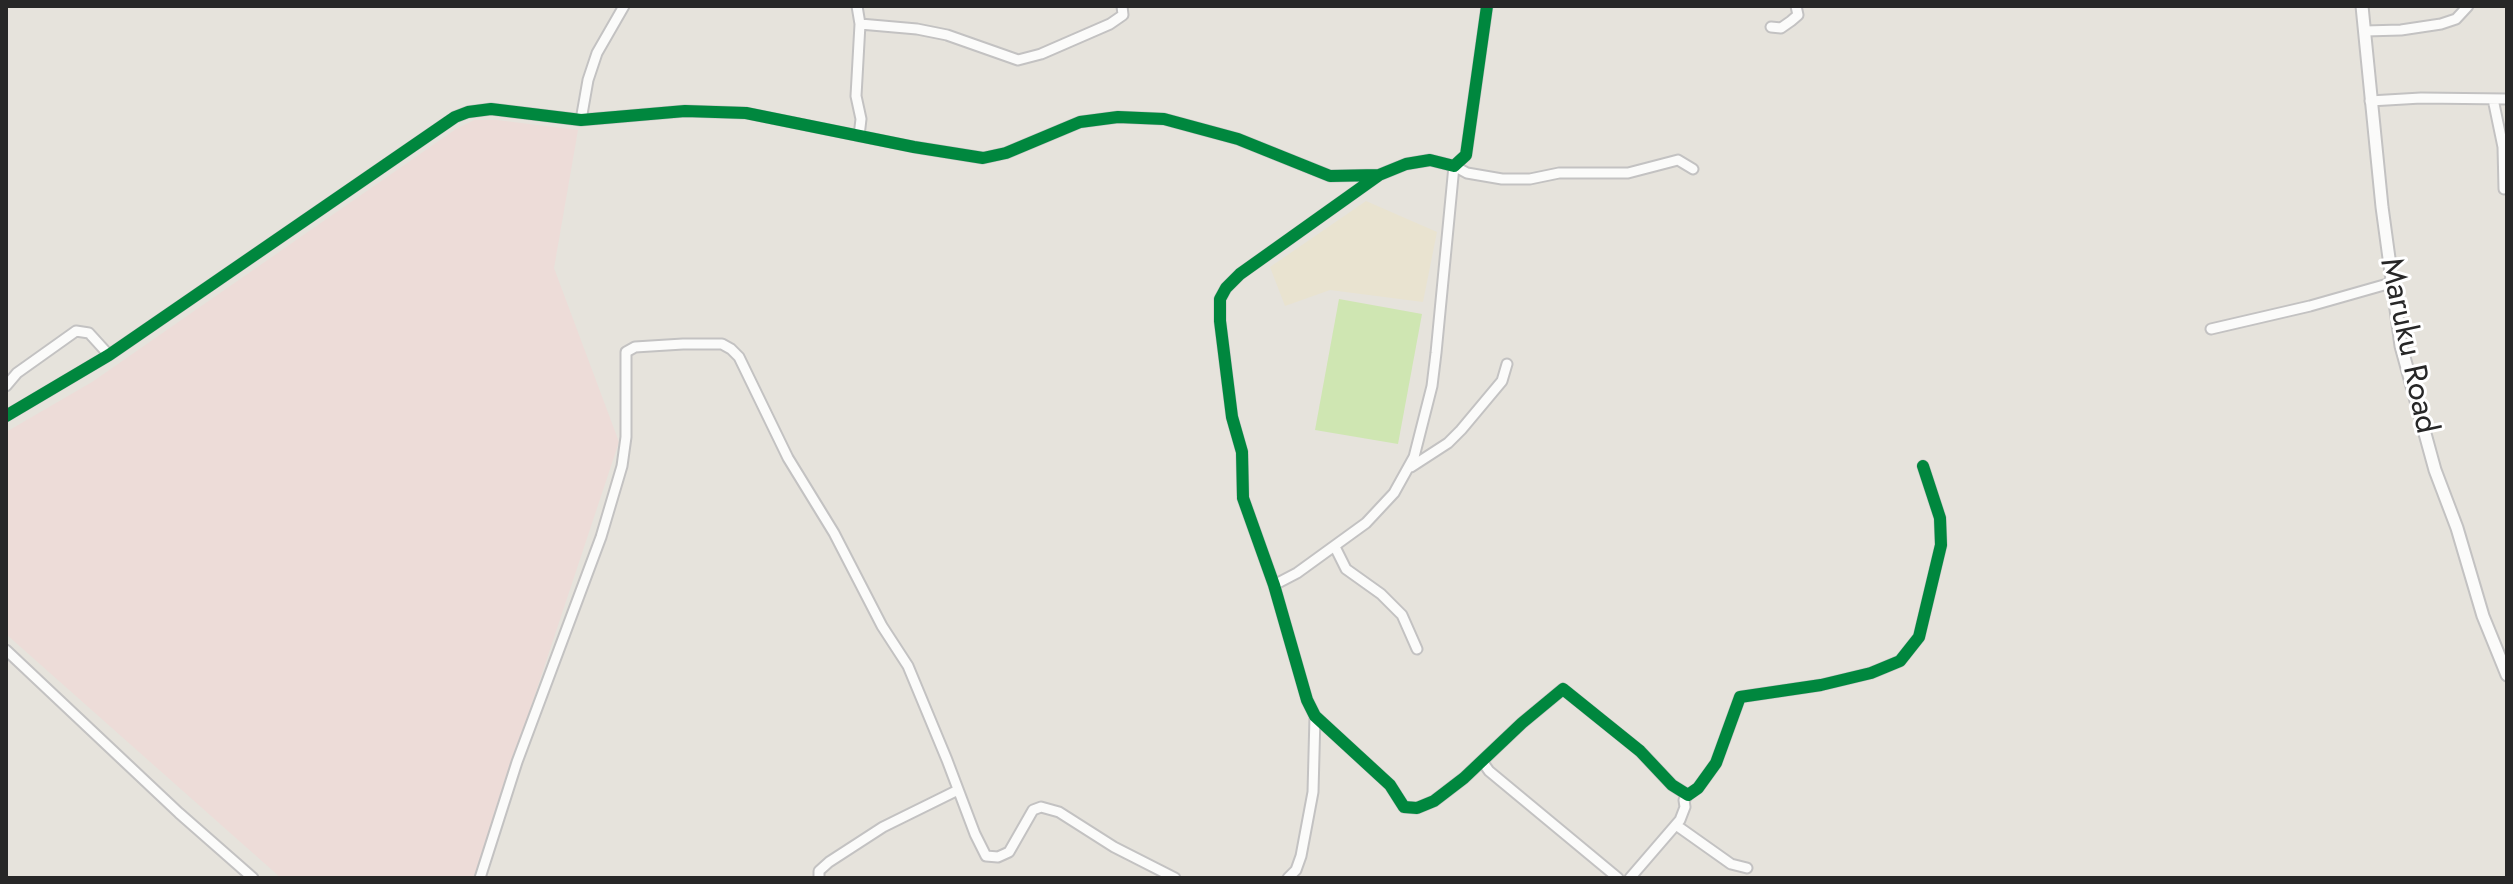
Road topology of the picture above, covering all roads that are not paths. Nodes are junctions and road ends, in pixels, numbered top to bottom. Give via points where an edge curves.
1 (624, 6) edge
2 (857, 6) edge
3 (1122, 6) edge
4 (1487, 6) edge
5 (1796, 6) edge
6 (2362, 6) edge
7 (2468, 6) edge
8 (860, 24) junction
9 (1771, 27) dead end
10 (2365, 31) junction
11 (2493, 99) junction
12 (2507, 99) edge
13 (2370, 101) junction
14 (581, 120) junction
15 (859, 136) junction
16 (1454, 166) junction
17 (1693, 169) dead end
18 (1379, 175) junction
19 (2504, 189) dead end
20 (2391, 283) junction
21 (2211, 329) dead end
22 (109, 355) junction
23 (1507, 364) dead end
24 (6, 386) edge
25 (6, 416) edge
26 (1923, 466) dead end
27 (1408, 469) junction
28 (1335, 547) junction
29 (1274, 585) junction
30 (1417, 649) dead end
31 (6, 650) edge
32 (2507, 675) edge
33 (1315, 716) junction
34 (1482, 761) junction
35 (958, 790) junction
36 (1688, 795) junction
37 (1676, 825) junction
38 (1747, 868) dead end
39 (253, 878) edge
40 (480, 878) edge
41 (819, 878) edge
42 (1175, 878) edge
43 (1288, 878) edge
44 (1618, 878) edge
45 (1630, 878) edge

1 - 14 street via 597,53
2 - 8 street
3 - 8 street via 1117,21 1018,60 947,35
4 - 16 street via 1469,148
5 - 9 street via 1798,15 1791,21
6 - 10 street, Maruku Road
7 - 10 street via 2456,19 2441,24
8 - 15 street
10 - 13 street, Maruku Road
11 - 12 street
11 - 13 street
11 - 19 street via 2503,147
13 - 20 street, Maruku Road
14 - 15 street via 685,111 746,113
14 - 22 street via 491,109 455,117
15 - 18 street via 983,158 1080,122 1164,119 1238,139 1330,176
16 - 17 street via 1502,179 1628,173 1678,160
16 - 18 street via 1430,160
16 - 27 street via 1432,386
18 - 29 street via 1240,274 1220,299 1232,417 1242,452 1243,498
20 - 21 street
20 - 32 street, Maruku Road via 2401,346 2431,457
22 - 24 street via 89,333 76,331
22 - 25 street
23 - 27 street via 1502,381 1461,430
26 - 36 street via 1943,535 1913,647 1900,661 1871,673 1740,697 1716,763
27 - 28 street via 1374,516
28 - 29 street
28 - 30 street via 1346,569 1402,615
29 - 33 street
31 - 39 street
33 - 34 street via 1390,785 1407,808 1434,801
33 - 43 street via 1313,792 1301,856
34 - 36 street via 1563,689
34 - 44 street
35 - 40 street via 908,666 788,458 739,357 722,344 635,347 626,354 622,466
35 - 41 street via 883,827 829,862
35 - 42 street via 989,857 1009,852 1033,810 1041,807 1059,812
36 - 37 street
37 - 38 street via 1731,864
37 - 45 street

